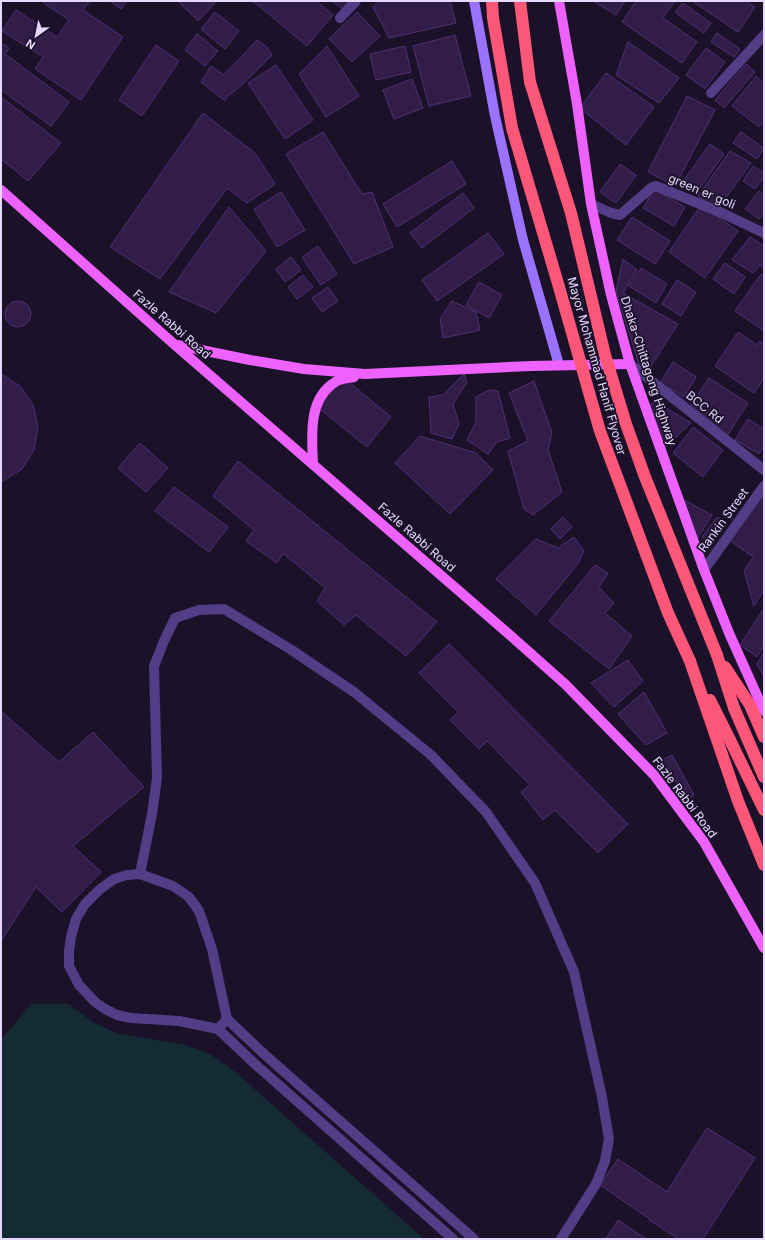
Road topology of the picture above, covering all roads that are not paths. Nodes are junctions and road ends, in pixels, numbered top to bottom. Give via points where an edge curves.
1 (356, 1) edge
2 (474, 1) edge
3 (492, 1) edge
4 (520, 1) edge
5 (559, 1) edge
6 (340, 18) dead end
7 (764, 35) edge
8 (710, 93) dead end
9 (1, 190) edge
10 (592, 204) junction
11 (764, 233) edge
12 (175, 345) junction
13 (630, 364) junction
14 (559, 365) junction
15 (365, 374) junction
16 (313, 464) junction
17 (764, 470) edge
18 (764, 486) edge
19 (704, 570) junction
20 (717, 655) junction
21 (690, 661) junction
22 (764, 711) edge
23 (764, 737) edge
24 (764, 777) edge
25 (764, 810) edge
26 (764, 865) edge
27 (140, 874) junction
28 (764, 948) edge
29 (227, 1019) junction
30 (218, 1029) junction
31 (318, 1102) junction
32 (309, 1112) junction
33 (453, 1239) edge
34 (474, 1239) edge
35 (561, 1239) edge

1 - 6 street
2 - 14 street via 495,116 523,240
3 - 21 highway, Mayor Mohammad Hanif Flyover, bridge via 512,128 600,431 668,613
4 - 20 highway, Mayor Mohammad Hanif Flyover, bridge via 530,82 571,213 605,355 645,477
5 - 10 main road, Dhaka-Chittagong Highway
7 - 8 street
9 - 12 main road, Fazle Rabbi Road
10 - 11 street, green er goli via 620,215 656,186
10 - 13 main road, Dhaka-Chittagong Highway via 611,296
12 - 15 main road via 304,369
12 - 16 main road, Fazle Rabbi Road
13 - 14 main road
13 - 17 street, BCC Rd
13 - 19 main road, Dhaka-Chittagong Highway
14 - 15 main road
15 - 16 main road via 338,380 318,401 312,435
16 - 28 main road, Fazle Rabbi Road via 560,679 654,775 704,842
18 - 19 street, Rankin Street
19 - 22 main road, Dhaka-Chittagong Highway
20 - 23 highway via 750,705
20 - 24 highway, Mayor Mohammad Hanif Flyover via 734,708
21 - 25 highway, Mayor Mohammad Hanif Flyover
21 - 26 highway via 738,801
27 - 29 street via 174,886 189,897 199,911 212,949
27 - 30 street via 114,879 85,904 76,919 71,937 69,966 80,985 95,1002 116,1015 179,1021
27 - 35 street via 157,778 154,666 175,618 199,610 224,609 354,692 431,754 486,812 535,883 574,972 609,1139 596,1184
29 - 30 street
29 - 31 street
30 - 32 street
31 - 32 street
31 - 34 street
32 - 33 street

